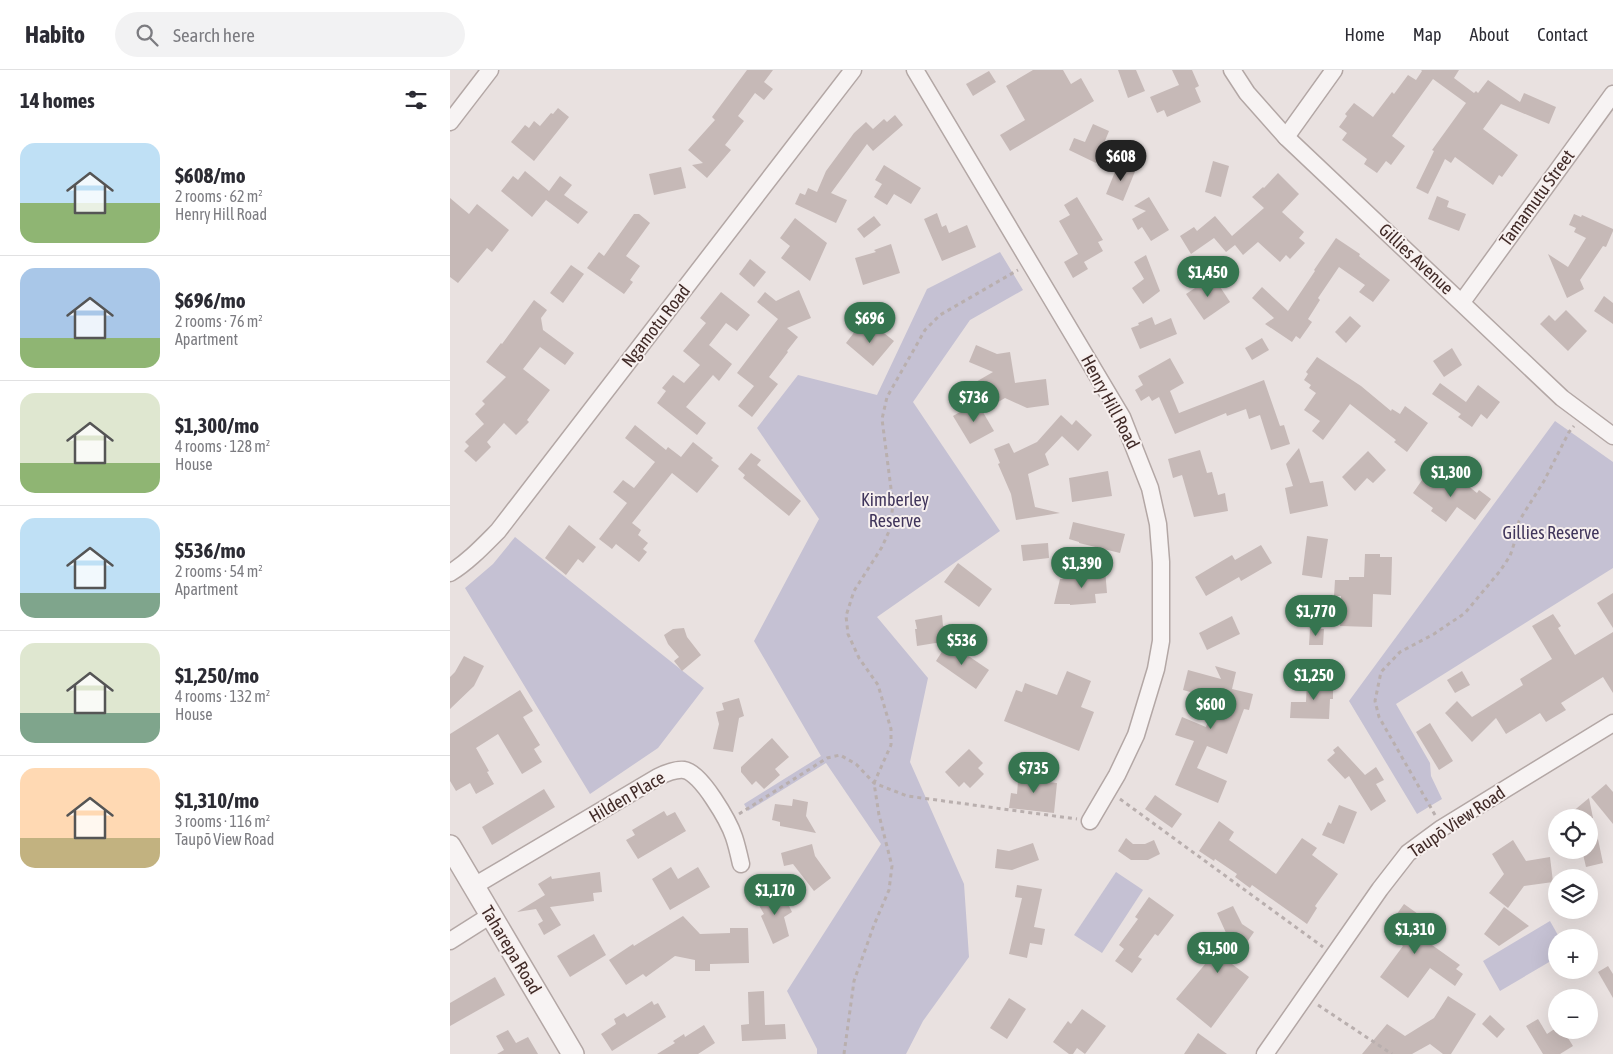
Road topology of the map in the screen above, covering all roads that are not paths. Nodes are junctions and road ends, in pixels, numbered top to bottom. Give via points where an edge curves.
1 (490, 70) edge
2 (853, 70) edge
3 (915, 70) edge
4 (1232, 70) edge
5 (1334, 70) edge
6 (1613, 94) edge
7 (450, 122) edge
8 (1286, 137) junction
9 (1462, 302) junction
10 (1613, 436) edge
11 (450, 573) edge
12 (1613, 723) edge
13 (1090, 821) road end
14 (450, 846) edge
15 (741, 864) dead end
16 (474, 886) junction
17 (491, 916) junction
18 (450, 941) edge
19 (573, 1054) edge
20 (1265, 1054) edge

1 - 7 street
2 - 11 street, Ngamotu Road via 498,531
3 - 13 street, Henry Hill Road via 1122,417 1150,488 1158,524 1161,562 1161,642 1136,735
4 - 8 street, Gillies Avenue via 1247,93
5 - 8 street
6 - 9 street, Tamamutu Street
8 - 9 street, Gillies Avenue
9 - 10 street, Gillies Avenue via 1562,398
12 - 20 street, Taupō View Road via 1408,852
14 - 16 street, Taharepa Road
15 - 16 street, Hilden Place via 733,835 706,787 696,775 685,770 658,777
16 - 17 street, Taharepa Road
17 - 18 street
17 - 19 street, Taharepa Road

